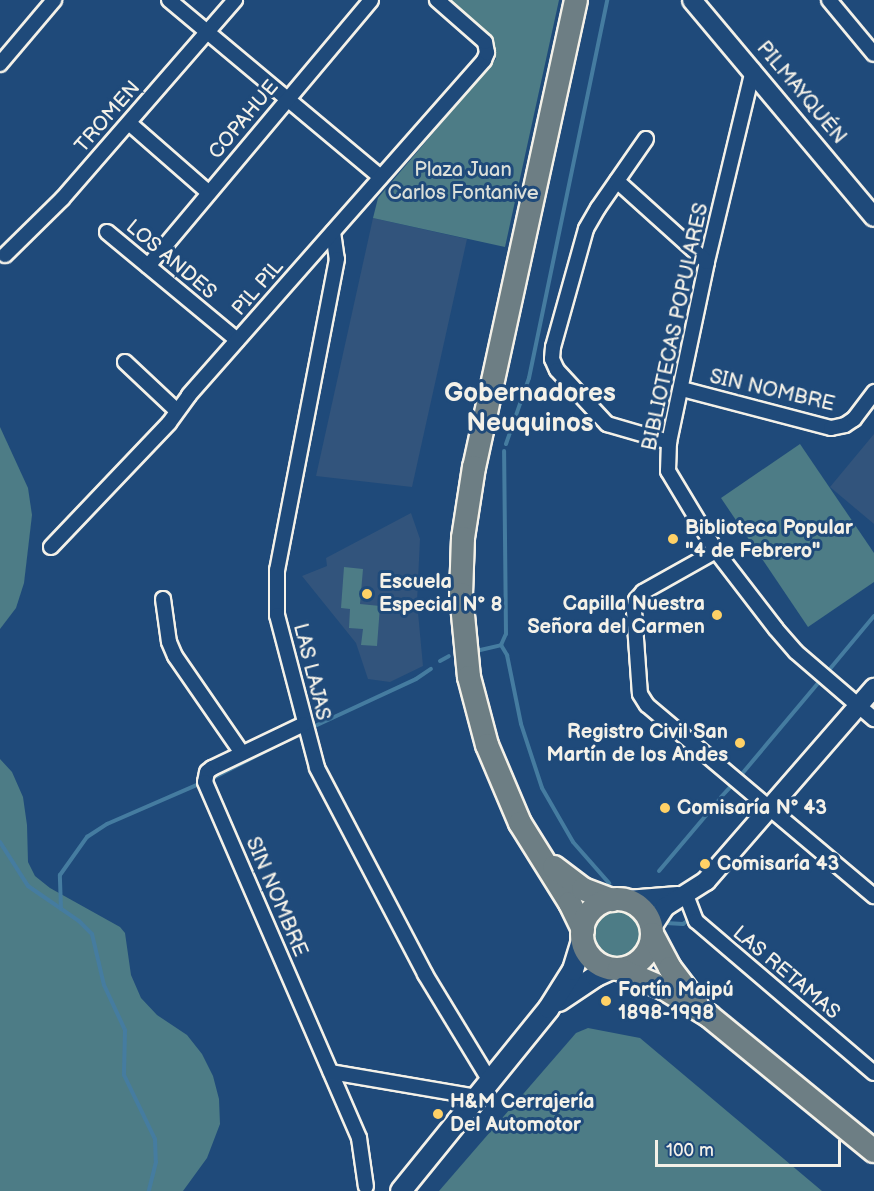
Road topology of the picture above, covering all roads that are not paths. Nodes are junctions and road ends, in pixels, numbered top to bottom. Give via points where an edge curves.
1 (54, 0) edge
2 (169, 0) edge
3 (235, 0) edge
4 (370, 0) edge
5 (437, 0) edge
6 (576, 0) edge
7 (692, 0) edge
8 (830, 0) edge
9 (207, 32) junction
10 (874, 54) edge
11 (0, 64) edge
12 (753, 70) junction
13 (288, 99) junction
14 (129, 123) junction
15 (646, 139) dead end
16 (381, 177) junction
17 (616, 181) junction
18 (209, 193) junction
19 (874, 217) edge
20 (333, 231) junction
21 (107, 232) dead end
22 (5, 255) dead end
23 (707, 262) junction
24 (148, 266) junction
25 (237, 340) junction
26 (125, 362) dead end
27 (682, 389) junction
28 (874, 392) edge
29 (177, 411) junction
30 (669, 442) junction
31 (51, 547) dead end
32 (716, 551) junction
33 (163, 599) dead end
34 (874, 688) edge
35 (859, 706) junction
36 (874, 719) edge
37 (304, 724) junction
38 (242, 753) junction
39 (768, 807) junction
40 (537, 852) junction
41 (686, 894) junction
42 (874, 896) edge
43 (620, 900) junction
44 (652, 931) junction
45 (583, 934) junction
46 (615, 969) junction
47 (549, 1008) junction
48 (709, 1016) junction
49 (331, 1072) junction
50 (874, 1072) edge
51 (490, 1081) junction
52 (477, 1097) junction
53 (874, 1151) edge
54 (366, 1186) dead end
55 (401, 1191) edge

1 - 11 street
2 - 9 street
3 - 9 street, TROMEN
4 - 13 street, COPAHUE
5 - 16 street, PIL PIL via 482,39 487,49 484,60
6 - 40 main road via 482,426 462,552 462,629 474,705 501,781
7 - 12 street, PILMAYQUÉN
8 - 10 street
9 - 13 street
9 - 14 street, TROMEN
12 - 19 street, PILMAYQUÉN
12 - 23 street, BIBLIOTECAS POPULARES
13 - 16 street
13 - 18 street, COPAHUE
14 - 18 street
14 - 22 street, TROMEN via 62,200
15 - 17 street
16 - 20 street, PIL PIL
17 - 23 street
17 - 30 street via 591,218 582,240 552,359 557,370 607,424
18 - 24 street, COPAHUE
20 - 25 street, PIL PIL
20 - 37 street, LAS LAJAS via 337,259 275,588 279,624
21 - 24 street, LOS ANDES
23 - 27 street, BIBLIOTECAS POPULARES
24 - 25 street, LOS ANDES
25 - 29 street, PIL PIL
26 - 29 street
27 - 28 street, SIN NOMBRE via 831,428 854,419
27 - 30 street, BIBLIOTECAS POPULARES
29 - 31 street, PIL PIL
30 - 32 street, BIBLIOTECAS POPULARES via 668,471
32 - 35 street, BIBLIOTECAS POPULARES via 796,652
32 - 39 street via 639,596 634,611 638,688 647,705
33 - 38 street via 175,656
34 - 35 street
35 - 36 street, BIBLIOTECAS POPULARES
35 - 39 street
37 - 38 street, SIN NOMBRE
37 - 51 street, LAS LAJAS via 321,777 425,974
38 - 49 street, SIN NOMBRE via 209,770 206,785
39 - 41 street via 706,880
39 - 42 street
40 - 43 main road via 583,889
40 - 45 main road via 570,903
41 - 43 street
41 - 44 street via 665,908
41 - 50 street, LAS RETAMAS via 696,921
43 - 44 main road via 640,908
43 - 45 main road via 592,910
44 - 46 main road via 649,949 640,961
44 - 48 main road via 670,968
45 - 46 main road via 592,958
45 - 47 main road via 576,964
46 - 47 main road via 596,976
46 - 48 main road via 665,989
47 - 51 main road
48 - 53 main road
49 - 52 street
49 - 54 street, SIN NOMBRE via 361,1145
51 - 52 main road
52 - 55 main road

